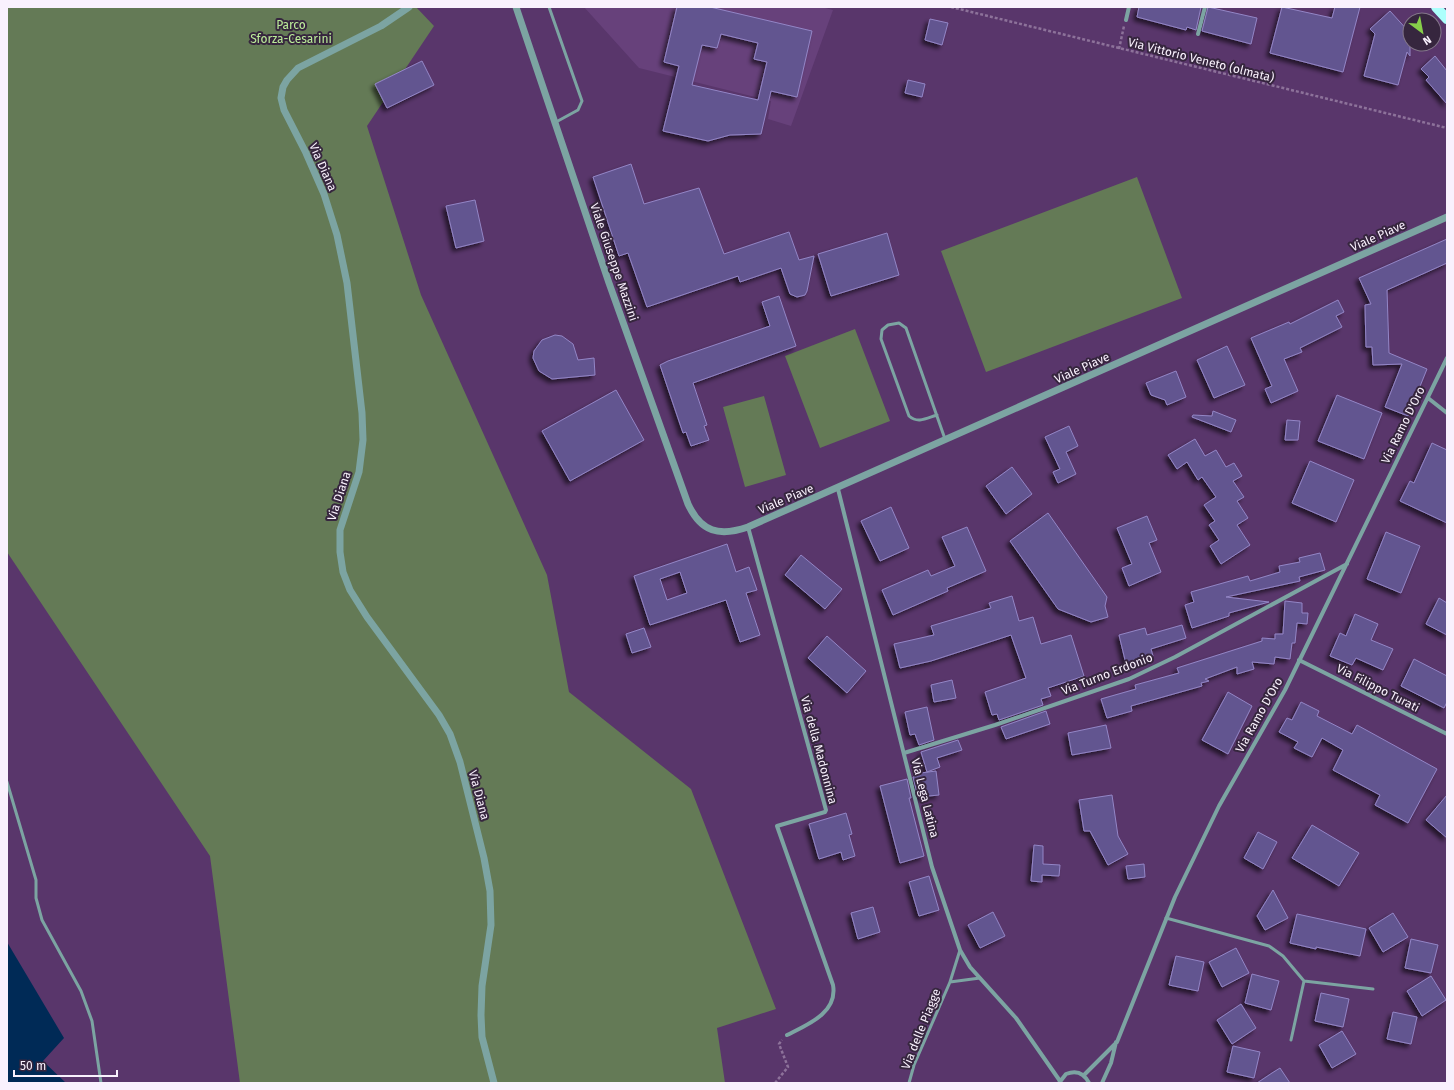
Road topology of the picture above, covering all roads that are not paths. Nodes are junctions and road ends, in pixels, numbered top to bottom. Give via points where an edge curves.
1 (409, 7) edge
2 (516, 7) edge
3 (549, 7) edge
4 (1129, 7) edge
5 (1205, 7) edge
6 (1436, 7) edge
7 (1447, 19) edge
8 (1126, 20) road end
9 (1198, 34) dead end
10 (555, 122) junction
11 (1447, 217) edge
12 (1447, 358) edge
13 (1428, 398) junction
14 (1447, 413) edge
15 (937, 415) junction
16 (946, 440) junction
17 (838, 489) junction
18 (748, 527) junction
19 (723, 532) joint
20 (1347, 564) junction
21 (1299, 660) junction
22 (1447, 734) edge
23 (904, 753) junction
24 (7, 782) edge
25 (1166, 918) junction
26 (960, 950) junction
27 (980, 978) junction
28 (1304, 981) junction
29 (950, 982) junction
30 (1373, 989) dead end
31 (786, 1035) road end
32 (1291, 1040) dead end
33 (1116, 1042) junction
34 (1084, 1075) junction
35 (1060, 1082) edge
36 (101, 1083) edge
37 (494, 1083) edge
38 (909, 1083) edge
39 (1089, 1083) edge
40 (1102, 1083) edge

1 - 37 street, Via Diana via 381,26 298,68 283,87 281,98 290,124 324,194 337,235 347,283 363,436 359,472 340,530 343,572 350,590 367,617 439,715 450,734 458,757 489,885 490,925 481,1015 482,1037
2 - 10 street, Viale Giuseppe Mazzini
3 - 10 lane via 582,101 578,110
4 - 8 street
5 - 9 street
6 - 7 main road
10 - 19 street, Viale Giuseppe Mazzini via 688,504 698,521 709,529
11 - 16 street, Viale Piave
12 - 13 street, Via Ramo D'Oro
13 - 14 street
13 - 20 street, Via Ramo D'Oro
15 - 15 lane via 906,328 899,323 888,325 882,330 881,339 909,416 920,421
15 - 16 lane
16 - 17 street, Viale Piave
17 - 18 street, Viale Piave
17 - 23 street, Via Lega Latina
18 - 19 street, Viale Piave
18 - 31 street, Via della Madonnina via 826,810 777,826 833,986 833,999 828,1009
20 - 21 street, Via Ramo D'Oro
20 - 23 street, Via Turno Erdonio via 1129,679
21 - 22 street, Via Filippo Turati
21 - 25 street, Via Ramo D'Oro via 1285,690 1219,806
23 - 26 street, Via Lega Latina via 932,867
24 - 36 lane via 36,880 36,898 42,920 81,991 92,1021
25 - 28 lane via 1269,946 1283,956
25 - 33 street, Via Ramo D'Oro
26 - 27 street, Via Lega Latina
26 - 29 lane, Via delle Piagge
27 - 29 lane, Via delle Piagge
27 - 35 street, Via Lega Latina via 1016,1018
28 - 30 lane
28 - 32 lane
29 - 38 lane, Via delle Piagge via 914,1065
33 - 34 street, Via Ramo D'Oro
33 - 40 street via 1111,1063
34 - 35 street via 1071,1072
34 - 39 street

